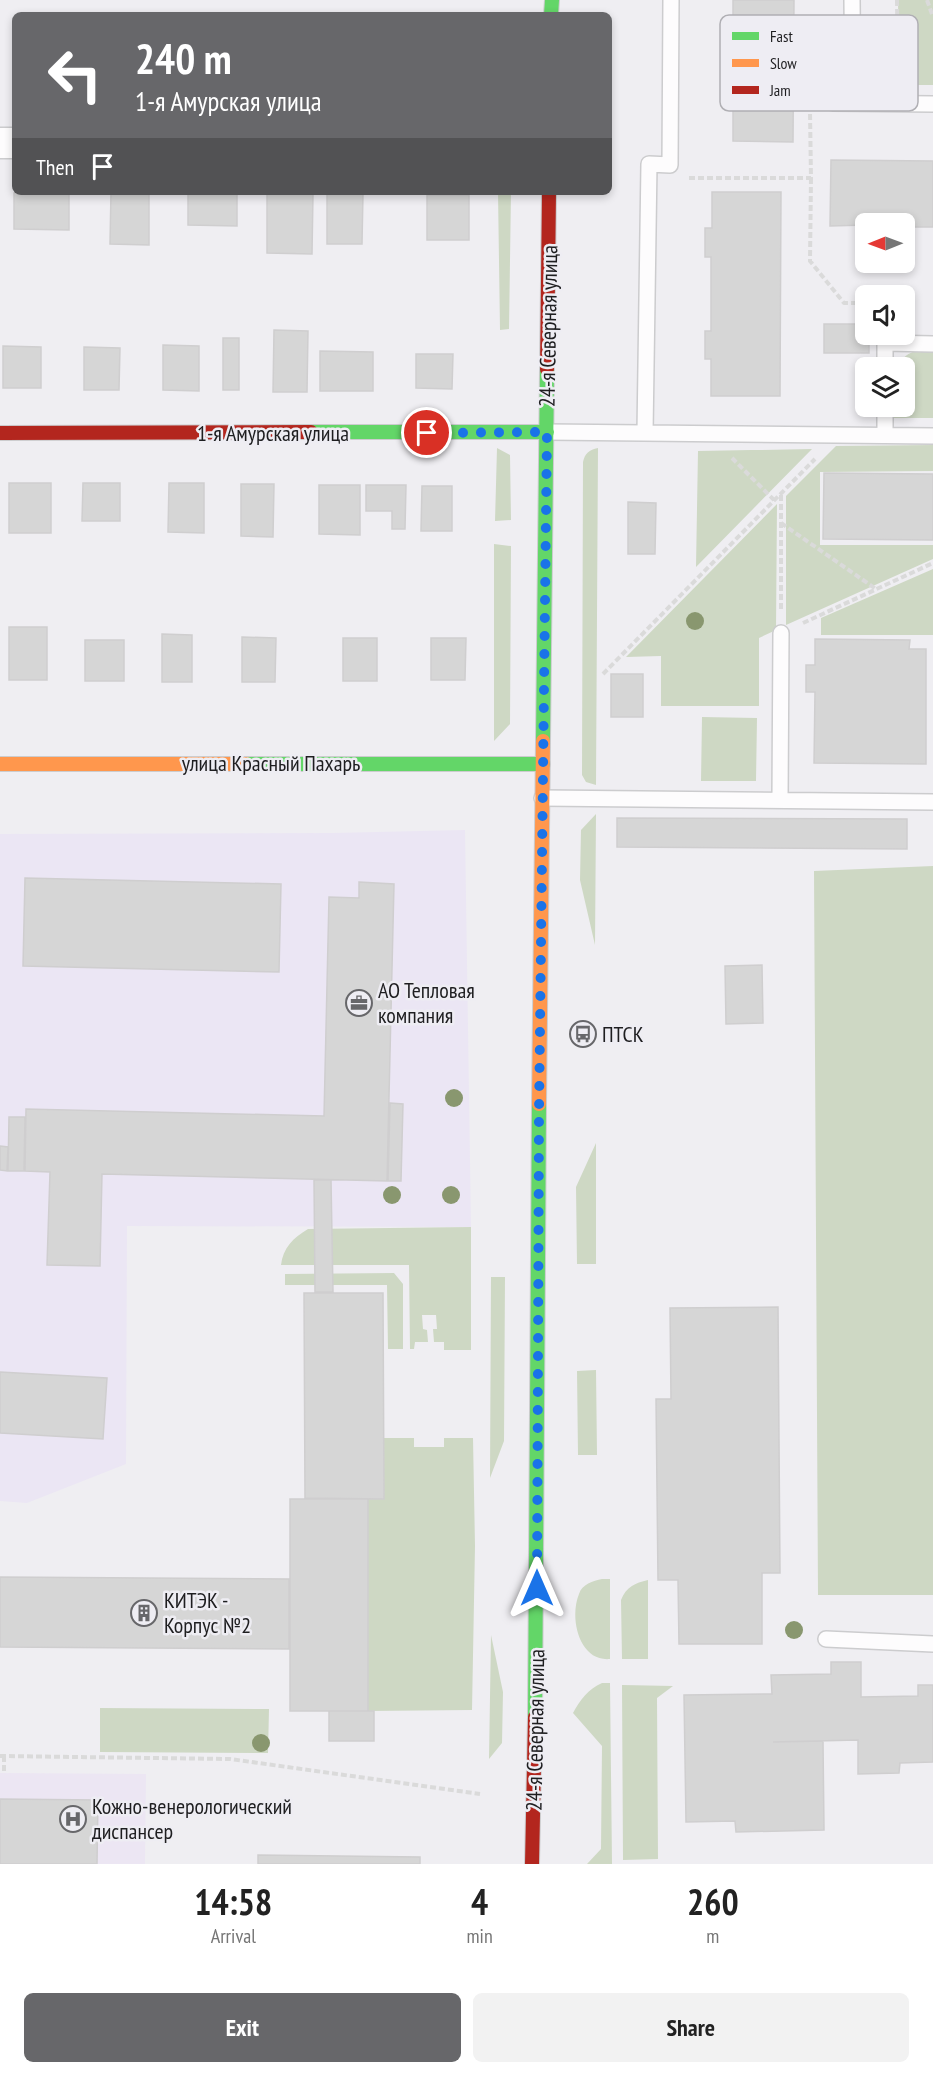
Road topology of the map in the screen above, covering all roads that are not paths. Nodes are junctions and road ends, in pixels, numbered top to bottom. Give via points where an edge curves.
1 (671, 0) edge
2 (852, 0) edge
3 (852, 15) edge
4 (918, 104) edge
5 (933, 104) edge
6 (549, 195) edge
7 (933, 344) edge
8 (885, 357) edge
9 (885, 417) edge
10 (547, 432) junction
11 (0, 433) edge
12 (645, 433) junction
13 (885, 435) junction
14 (933, 436) edge
15 (781, 633) road end
16 (0, 764) edge
17 (543, 764) junction
18 (542, 798) junction
19 (780, 800) junction
20 (933, 802) edge
21 (826, 1639) dead end
22 (933, 1644) edge
23 (532, 1864) edge

1 - 12 lane via 670,165 649,164
2 - 3 lane
4 - 5 lane
6 - 10 main road, 24-я Северная улица
7 - 8 lane via 885,343
9 - 13 lane
10 - 11 main road, 1-я Амурская улица
10 - 12 lane
10 - 17 main road, 24-я Северная улица
12 - 13 lane
13 - 14 lane
15 - 19 lane
16 - 17 main road, улица Красный Пахарь
17 - 18 main road, 24-я Северная улица
18 - 19 lane
18 - 23 main road, 24-я Северная улица
19 - 20 lane
21 - 22 lane

